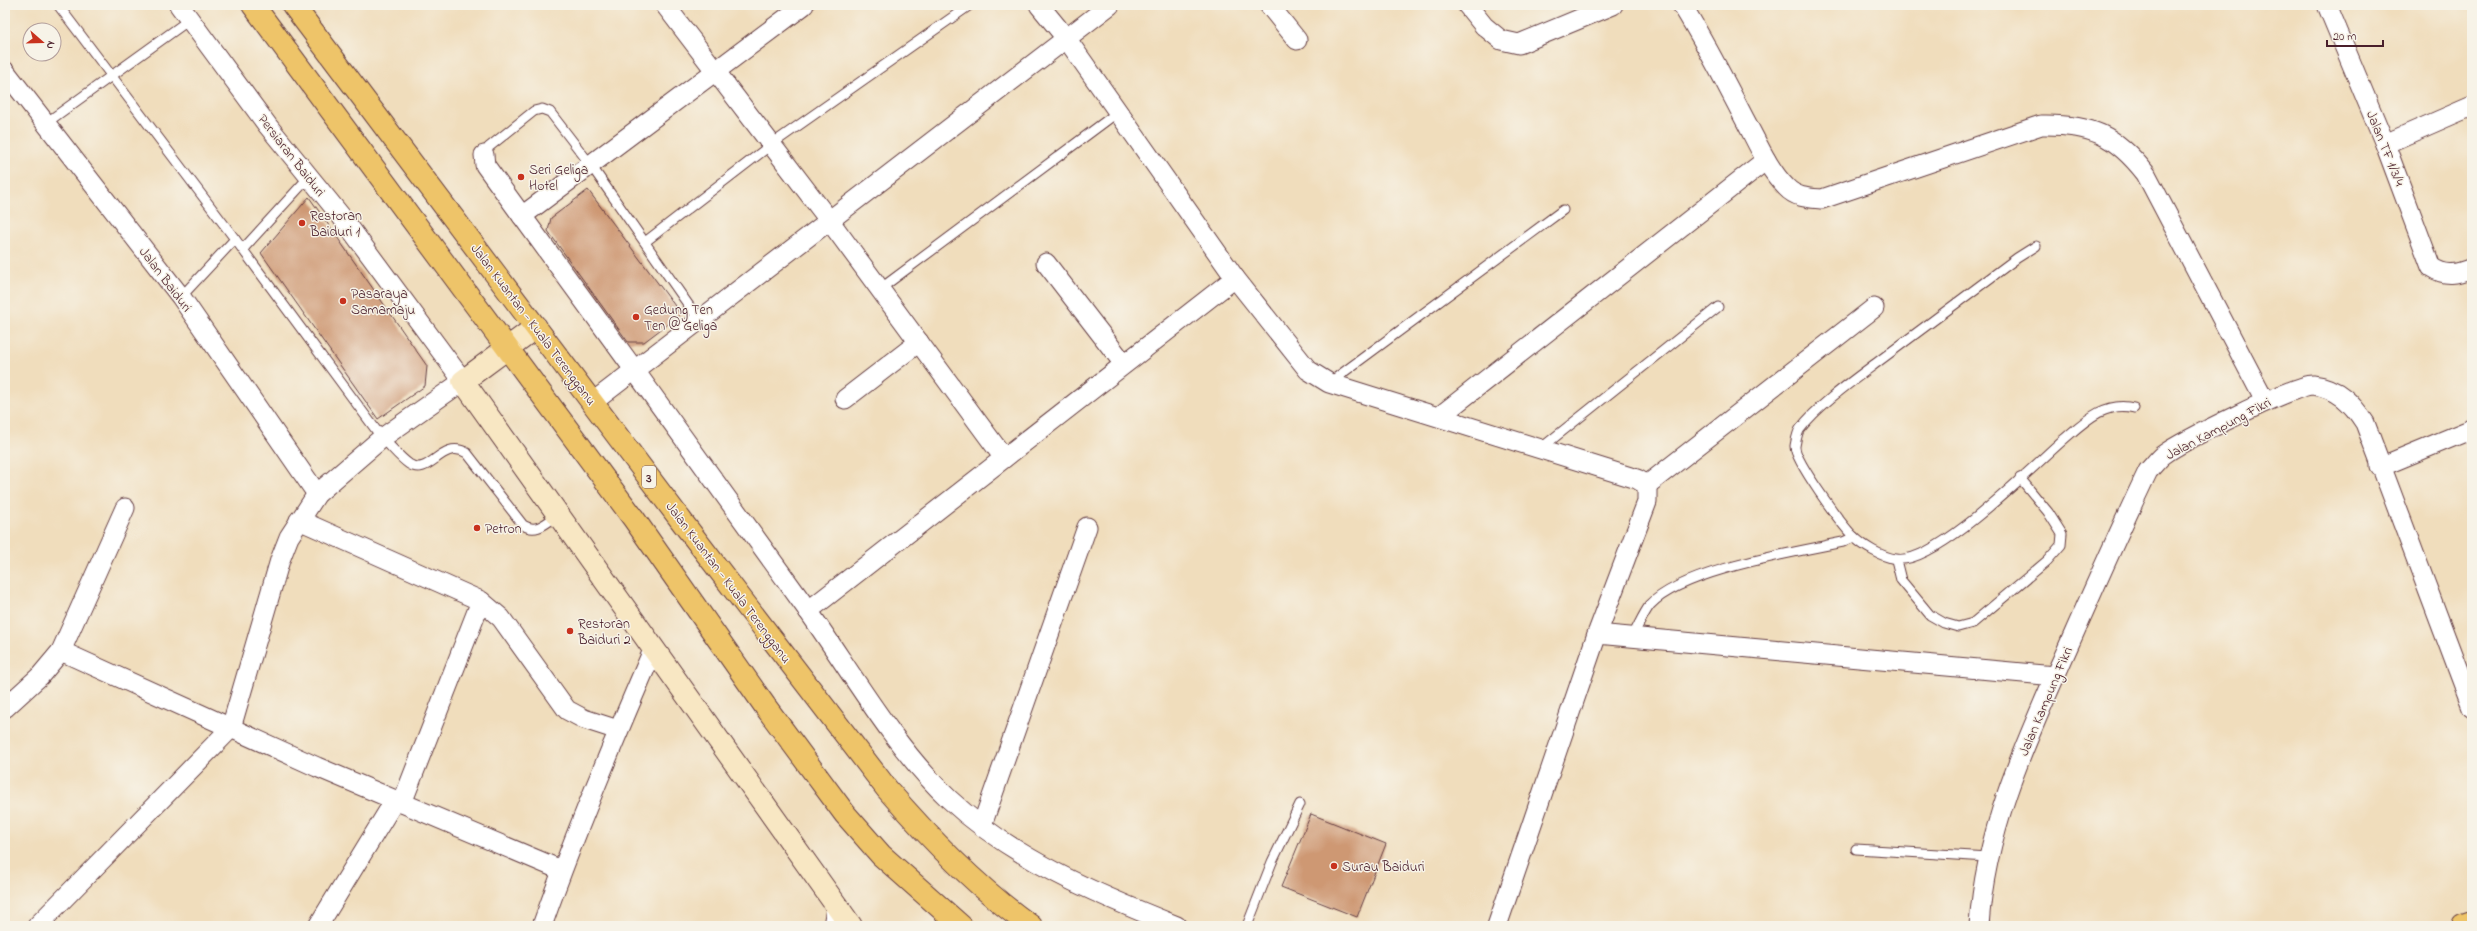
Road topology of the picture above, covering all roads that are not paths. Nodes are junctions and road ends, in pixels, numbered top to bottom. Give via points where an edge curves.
1 (58, 5) edge
2 (254, 5) edge
3 (293, 5) edge
4 (665, 5) edge
5 (804, 5) edge
6 (970, 5) edge
7 (1039, 5) edge
8 (1110, 5) edge
9 (1270, 5) edge
10 (1467, 5) edge
11 (1613, 5) edge
12 (1682, 5) edge
13 (2327, 5) edge
14 (184, 12) edge
15 (1066, 38) junction
16 (1297, 40) dead end
17 (5, 71) edge
18 (716, 71) junction
19 (111, 76) junction
20 (2472, 106) edge
21 (1118, 112) junction
22 (46, 123) junction
23 (772, 144) junction
24 (2385, 144) junction
25 (484, 155) joint
26 (1766, 160) junction
27 (590, 164) junction
28 (309, 177) junction
29 (1563, 210) dead end
30 (522, 216) junction
31 (829, 220) junction
32 (235, 239) junction
33 (645, 242) junction
34 (2036, 246) dead end
35 (243, 249) junction
36 (1046, 263) dead end
37 (2464, 271) edge
38 (1235, 278) junction
39 (880, 289) junction
40 (181, 297) junction
41 (1718, 307) dead end
42 (1874, 308) dead end
43 (699, 320) junction
44 (536, 327) junction
45 (919, 342) junction
46 (509, 348) junction
47 (1124, 364) junction
48 (635, 370) junction
49 (463, 381) junction
50 (1329, 383) junction
51 (845, 399) dead end
52 (2265, 401) junction
53 (593, 402) junction
54 (2134, 408) dead end
55 (1440, 416) junction
56 (2472, 428) edge
57 (382, 438) junction
58 (1540, 448) junction
59 (1004, 458) junction
60 (2380, 467) junction
61 (2020, 478) junction
62 (1647, 485) junction
63 (317, 494) junction
64 (125, 508) dead end
65 (559, 514) junction
66 (299, 520) junction
67 (1087, 527) dead end
68 (1854, 537) junction
69 (1896, 560) junction
70 (481, 601) junction
71 (808, 611) junction
72 (1597, 634) junction
73 (1632, 637) junction
74 (654, 648) junction
75 (61, 651) junction
76 (2055, 676) junction
77 (2472, 707) edge
78 (5, 708) edge
79 (231, 728) junction
80 (618, 730) junction
81 (399, 802) junction
82 (1300, 804) dead end
83 (982, 825) junction
84 (1856, 849) dead end
85 (1988, 857) junction
86 (561, 870) junction
87 (835, 917) edge
88 (2472, 922) edge
89 (37, 926) edge
90 (318, 926) edge
91 (542, 926) edge
92 (851, 926) edge
93 (961, 926) edge
94 (1031, 926) edge
95 (1177, 926) edge
96 (1247, 926) edge
97 (1497, 926) edge
98 (1979, 926) edge
99 (2462, 926) edge

1 - 19 lane
2 - 46 highway
3 - 44 highway, Jalan Kuantan - Kuala Terengganu / 3
4 - 18 street
5 - 18 street
6 - 23 lane
7 - 15 street
8 - 15 street
9 - 16 street
10 - 11 street via 1484,26 1501,40 1519,44
12 - 26 street
13 - 24 street, Jalan TF 1/3/4
14 - 19 lane
14 - 28 street, Persiaran Baiduri
15 - 21 street
15 - 31 street
17 - 22 street, Jalan Baiduri
18 - 23 street
18 - 27 street
19 - 22 lane
19 - 32 lane
20 - 24 street
21 - 38 street
21 - 39 lane
22 - 40 street, Jalan Baiduri
23 - 31 street
23 - 33 lane
24 - 37 street, Jalan TF 1/3/4 via 2431,267 2439,272
25 - 27 lane via 489,147 534,111 542,109 550,112
25 - 30 street via 485,165
26 - 52 street via 1785,187 1795,195 1822,199 2041,125 2065,124 2092,129 2113,139 2132,156 2146,174
26 - 55 street
27 - 30 street
27 - 33 lane
28 - 35 lane
28 - 49 street, Persiaran Baiduri
29 - 50 lane
30 - 48 street
31 - 39 street
31 - 43 street
32 - 35 lane
32 - 40 lane
33 - 43 lane
34 - 68 lane via 1838,392 1799,430 1795,449 1806,471
35 - 57 lane
36 - 47 street
38 - 47 street
38 - 50 street via 1308,370
39 - 45 street
40 - 63 street, Jalan Baiduri
41 - 58 lane
42 - 62 street
43 - 48 street
44 - 46 street
44 - 53 highway, Jalan Kuantan - Kuala Terengganu / 3
45 - 51 street
45 - 59 street
46 - 49 street
46 - 93 highway via 845,814 881,855
47 - 59 street
48 - 53 street
48 - 71 street
49 - 57 street
49 - 65 street
50 - 55 street
52 - 60 street, Jalan Kampung Fikri via 2311,385 2332,389 2353,404 2365,423
52 - 76 street, Jalan Kampung Fikri via 2163,455 2148,471
53 - 94 highway, Jalan Kuantan - Kuala Terengganu / 3 via 887,789 950,857
54 - 61 lane via 2123,405 2103,409 2072,432
55 - 58 street
56 - 60 street
57 - 63 street
57 - 65 lane via 410,464 418,467 423,467 446,450 460,449 467,453 523,525 530,529 536,529
58 - 62 street via 1637,479
59 - 71 street
60 - 77 street, Jalan Kampung Fikri
61 - 69 lane via 1963,528 1923,555
61 - 69 lane via 2062,534 2061,546 2047,561 1973,623 1958,627 1930,615 1909,594 1901,580
62 - 72 street via 1647,502
63 - 66 street
64 - 75 street
65 - 74 street
66 - 70 street
66 - 79 street via 280,560
67 - 83 street
68 - 69 lane
68 - 73 lane via 1843,542 1737,564 1672,589 1650,605
70 - 80 street via 501,618 567,710 584,719
70 - 81 street
71 - 83 street via 878,713 924,772 949,799
72 - 73 street
72 - 97 street
73 - 76 street
74 - 80 street
74 - 87 street
75 - 78 street via 40,676
75 - 79 street
76 - 85 street, Jalan Kampung Fikri via 2010,782
79 - 81 street
79 - 89 street
80 - 86 street
81 - 86 street
81 - 90 street
82 - 96 lane via 1272,862
83 - 95 street via 1010,845 1080,886
84 - 85 lane
85 - 98 street, Jalan Kampung Fikri via 1981,892
86 - 91 street
87 - 92 street
88 - 99 highway

